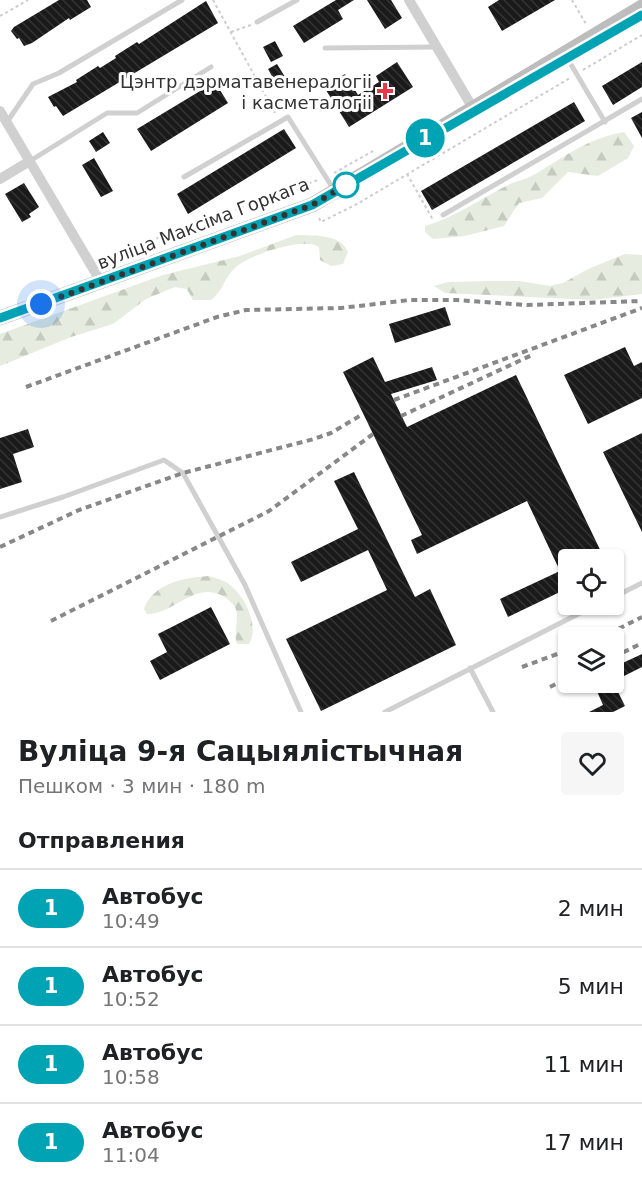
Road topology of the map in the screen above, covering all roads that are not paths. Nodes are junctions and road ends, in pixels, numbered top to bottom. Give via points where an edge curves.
1 (182, 0) edge
2 (297, 0) edge
3 (409, 0) edge
4 (642, 7) edge
5 (642, 15) edge
6 (257, 22) road end
7 (436, 47) junction
8 (325, 48) dead end
9 (566, 57) junction
10 (211, 67) dead end
11 (642, 99) edge
12 (474, 110) junction
13 (0, 111) edge
14 (604, 122) junction
15 (6, 123) junction
16 (28, 162) junction
17 (184, 177) dead end
18 (0, 179) edge
19 (335, 192) junction
20 (443, 215) road end
21 (101, 282) junction
22 (0, 318) edge
23 (0, 517) edge
24 (642, 583) edge
25 (624, 592) edge
26 (576, 615) edge
27 (470, 668) junction
28 (301, 712) edge
29 (385, 712) edge
30 (493, 712) edge

1 - 15 lane via 59,73 33,84
2 - 6 lane
3 - 7 street
4 - 9 main road, вуліца Максіма Горкага
5 - 9 main road, вуліца Максіма Горкага
7 - 8 lane
7 - 12 street
9 - 12 main road, вуліца Максіма Горкага
9 - 14 lane
10 - 16 lane via 137,113 107,113
11 - 14 lane
12 - 19 main road, вуліца Максіма Горкага
13 - 15 street
14 - 20 lane
15 - 16 street
16 - 18 street
16 - 21 street
17 - 19 lane via 288,117
19 - 21 main road, вуліца Максіма Горкага via 312,205
21 - 22 main road, вуліца Максіма Горкага
23 - 28 lane via 164,460 183,473 245,585
24 - 25 lane
26 - 27 lane
27 - 29 lane
27 - 30 lane

